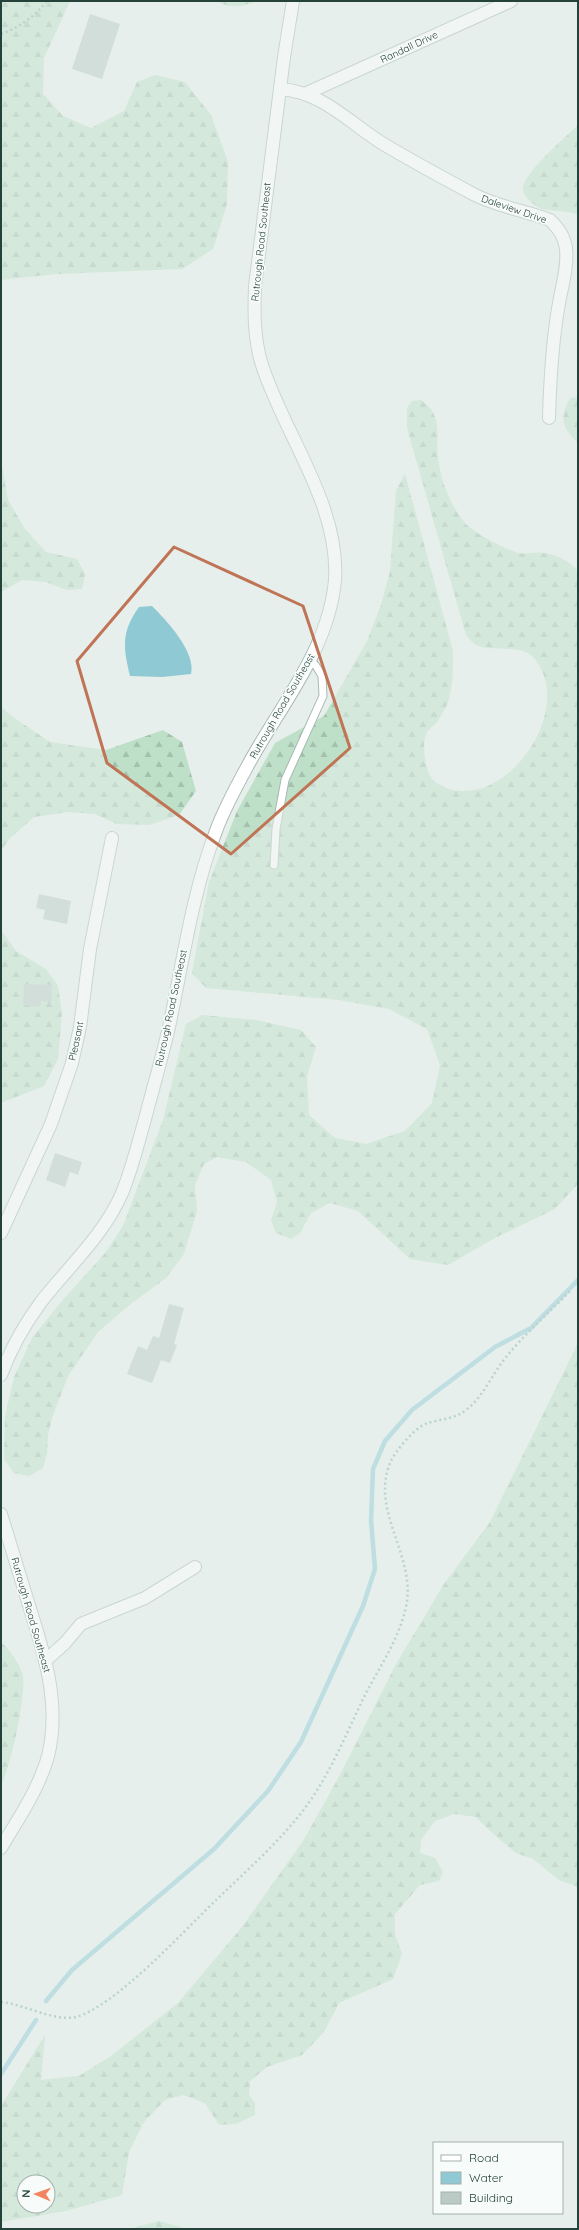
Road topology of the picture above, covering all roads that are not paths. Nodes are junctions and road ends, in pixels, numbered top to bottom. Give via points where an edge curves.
1 (293, 1) edge
2 (511, 1) edge
3 (280, 89) junction
4 (307, 93) junction
5 (549, 418) dead end
6 (310, 660) junction
7 (112, 838) dead end
8 (274, 865) dead end
9 (1, 1233) edge
10 (1, 1375) edge
11 (1, 1514) edge
12 (195, 1567) dead end
13 (45, 1661) junction
14 (1, 1848) edge

1 - 3 street, Rutrough Road Southeast
2 - 4 street, Randall Drive
3 - 4 street, Daleview Drive
3 - 6 street, Rutrough Road Southeast via 255,286 254,316 260,360 329,524 334,553 332,601
4 - 5 street, Daleview Drive via 332,106 384,144 477,196 550,220 559,228 564,236 566,270 558,309 551,369
6 - 8 lane via 322,676 323,696 285,780 276,830
6 - 10 street, Rutrough Road Southeast via 248,764 216,832 186,934 157,1077 122,1192 98,1235 41,1302 20,1332
7 - 9 street, Pleasant via 90,949 80,1027 72,1063 51,1124
11 - 13 street, Rutrough Road Southeast
12 - 13 street via 145,1598 81,1624
13 - 14 street, Rutrough Road Southeast via 53,1706 48,1757 41,1776

